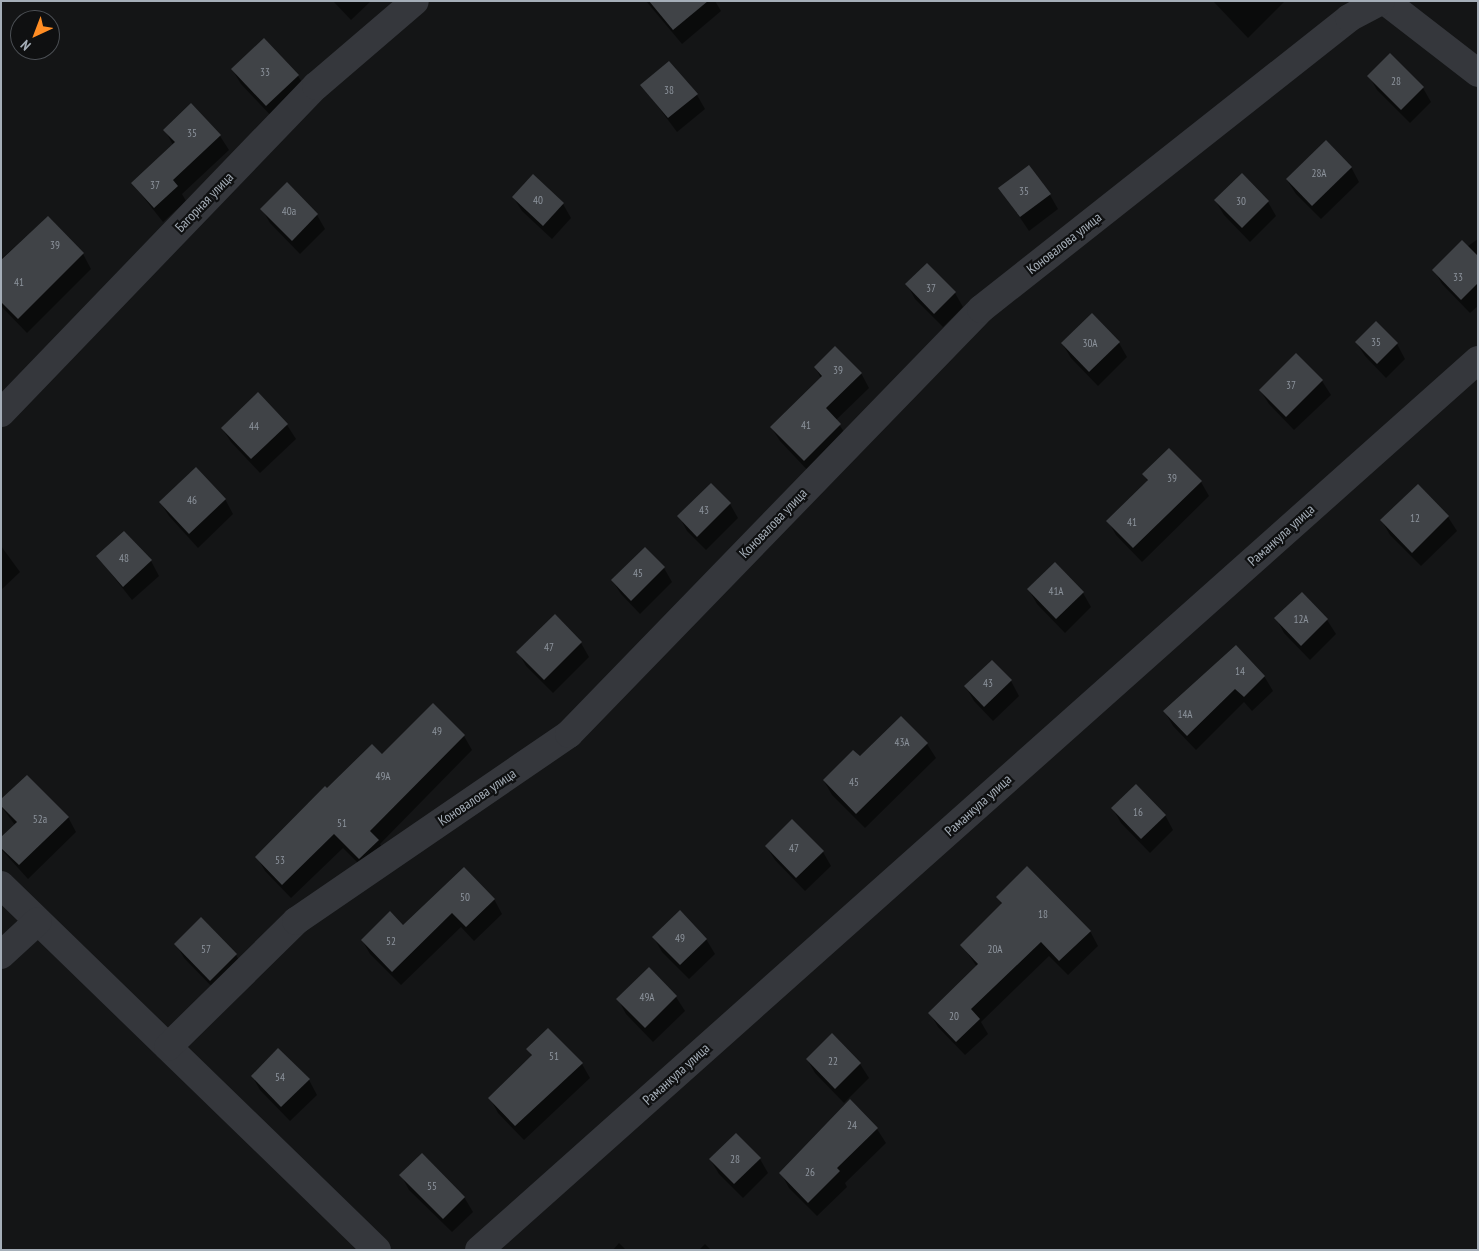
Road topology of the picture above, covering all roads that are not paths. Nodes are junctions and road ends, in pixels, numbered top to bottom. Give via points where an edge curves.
1 (415, 1) edge
2 (1381, 1) edge
3 (1385, 1) edge
4 (1478, 73) edge
5 (1478, 360) edge
6 (1, 413) edge
7 (1, 885) edge
8 (38, 921) junction
9 (1, 955) edge
10 (168, 1047) junction
11 (376, 1250) edge
12 (479, 1250) edge

1 - 6 street, Багорная улица via 316,86
2 - 10 street, Коновалова улица via 1349,18 981,309 569,734 296,921
3 - 4 street
5 - 12 street, Раманкула улица
7 - 8 street
8 - 9 street
8 - 10 street
10 - 11 street

